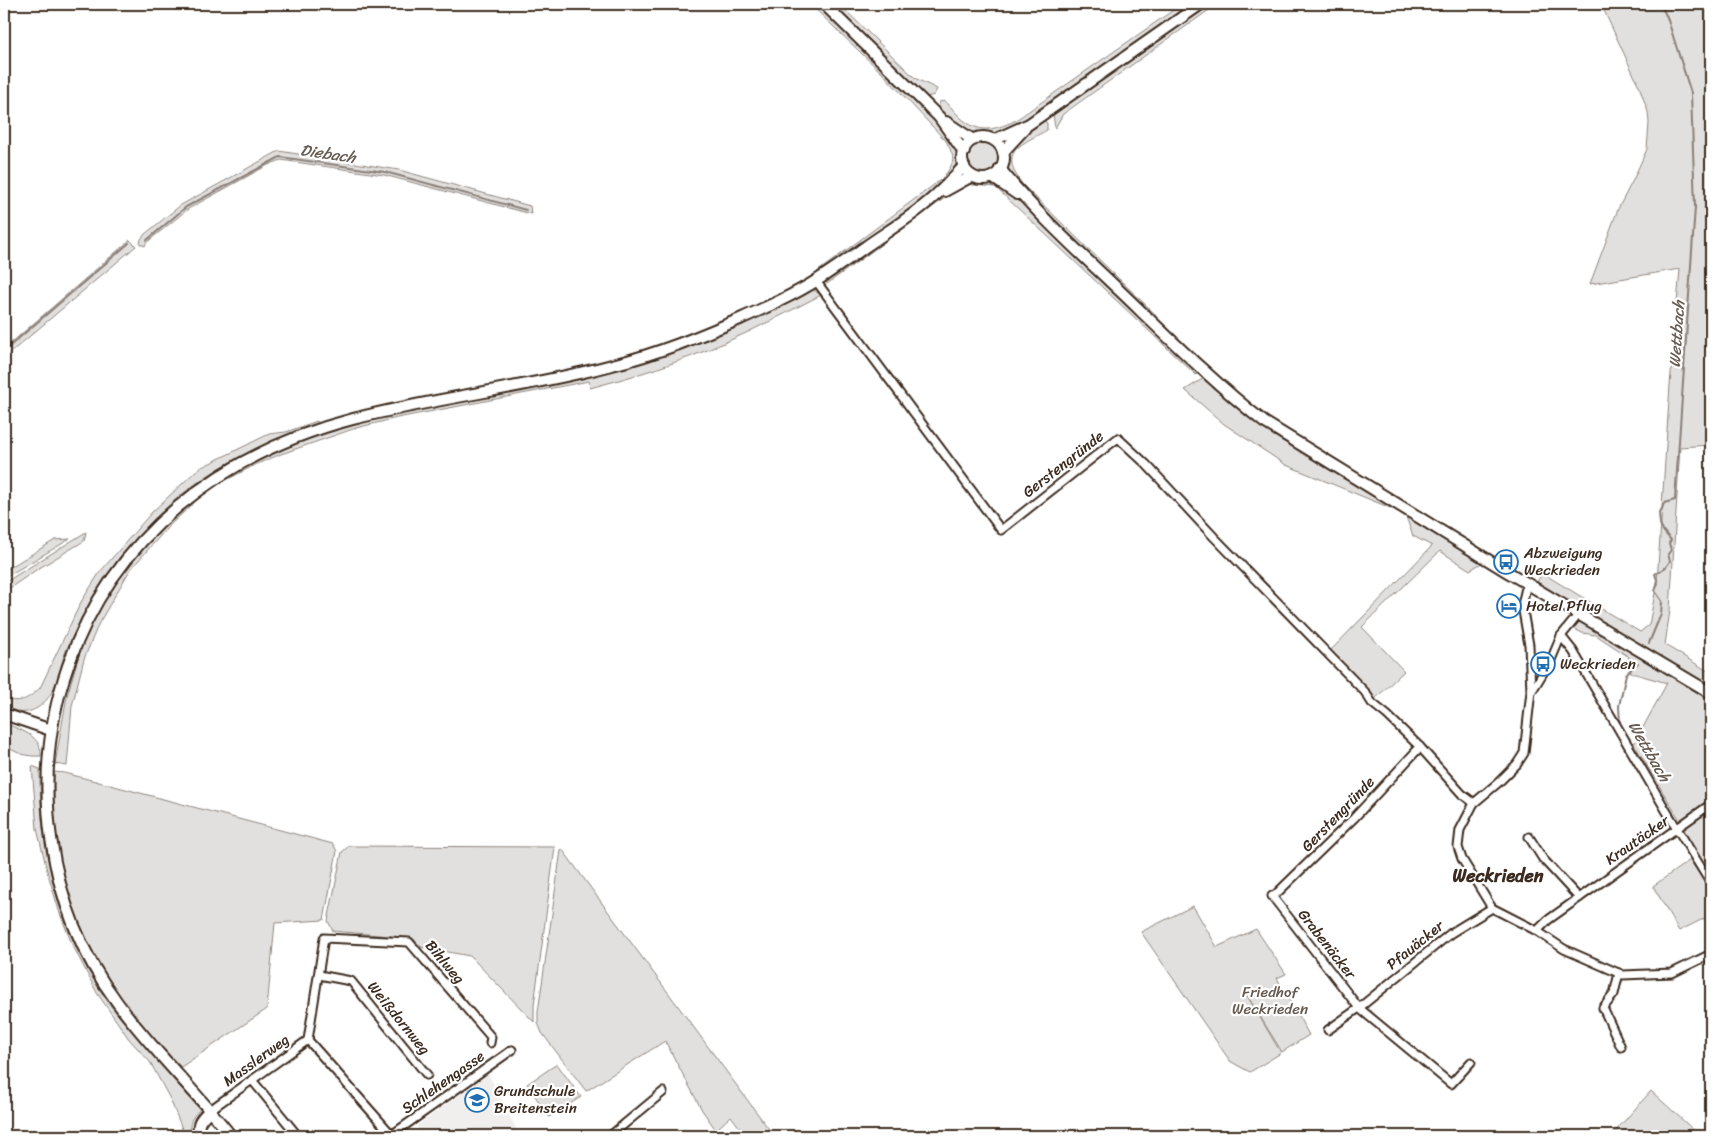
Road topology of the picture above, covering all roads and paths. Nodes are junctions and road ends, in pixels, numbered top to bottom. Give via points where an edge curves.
1 (824, 4) edge
2 (1201, 4) edge
3 (939, 117) junction
4 (1029, 124) junction
5 (973, 140) junction
6 (994, 140) junction
7 (964, 152) junction
8 (1003, 152) junction
9 (964, 166) junction
10 (1000, 170) junction
11 (972, 176) junction
12 (992, 177) junction
13 (935, 196) junction
14 (1026, 200) junction
15 (816, 281) junction
16 (1527, 583) junction
17 (1579, 614) junction
18 (1561, 636) junction
19 (1531, 691) junction
20 (1711, 693) edge
21 (4, 714) edge
22 (51, 730) junction
23 (1420, 748) junction
24 (1474, 803) junction
25 (1711, 804) edge
26 (1677, 828) junction
27 (1529, 838) dead end
28 (1711, 884) edge
29 (1273, 897) joint
30 (1579, 898) junction
31 (1492, 908) junction
32 (1537, 931) junction
33 (324, 938) joint
34 (1711, 954) edge
35 (1620, 974) junction
36 (319, 975) junction
37 (1359, 1008) junction
38 (1328, 1030) dead end
39 (308, 1040) junction
40 (490, 1043) dead end
41 (1621, 1047) dead end
42 (512, 1050) dead end
43 (1470, 1062) dead end
44 (427, 1075) dead end
45 (252, 1080) junction
46 (663, 1092) dead end
47 (210, 1110) junction
48 (391, 1135) edge
49 (201, 1136) edge
50 (231, 1136) edge
51 (298, 1136) edge
52 (610, 1136) edge

1 - 3 main road
2 - 4 main road
3 - 5 main road
3 - 7 main road
4 - 6 main road
4 - 8 main road
5 - 6 main road
5 - 7 main road
6 - 8 main road
7 - 9 main road
8 - 10 main road
9 - 11 main road
9 - 13 main road
10 - 12 main road
10 - 14 main road
11 - 12 main road
11 - 13 main road
12 - 14 main road
13 - 15 main road
14 - 16 main road via 1239,403 1278,432
15 - 22 main road via 689,341 613,365 350,420 281,444 226,472 160,522 107,586 72,655
15 - 23 street, Gerstengründe via 1000,530 1118,438 1365,692 1372,703
16 - 17 main road
16 - 19 street via 1522,605 1529,645
17 - 18 street
17 - 20 main road
18 - 19 street via 1551,660
18 - 26 street via 1574,651
19 - 24 street via 1524,753 1517,764
21 - 22 main road
22 - 47 main road via 48,811 55,863 66,904 80,938 116,1001
23 - 24 street, Gerstengründe
23 - 29 street, Gerstengründe
24 - 31 street via 1460,830 1458,847
25 - 26 street, Krautäcker
26 - 28 street
26 - 30 street, Krautäcker
27 - 30 street via 1542,859
29 - 37 street, Grabenäcker
30 - 32 street, Krautäcker
31 - 32 street
31 - 37 street, Pfauäcker via 1450,933
32 - 35 street via 1564,949
33 - 36 street, Masslerweg
33 - 40 street, Bihlweg via 409,942 491,1037
34 - 35 street via 1672,973
35 - 41 street via 1614,994 1603,1008
36 - 39 street, Masslerweg
36 - 44 street, Weißdornweg via 352,981
37 - 38 street, Pfauäcker
37 - 43 street via 1451,1084
39 - 45 street, Masslerweg
39 - 48 street
42 - 48 street, Schlehengasse
45 - 47 street, Masslerweg
45 - 51 street
46 - 52 street
47 - 49 main road via 199,1120
47 - 50 main road

